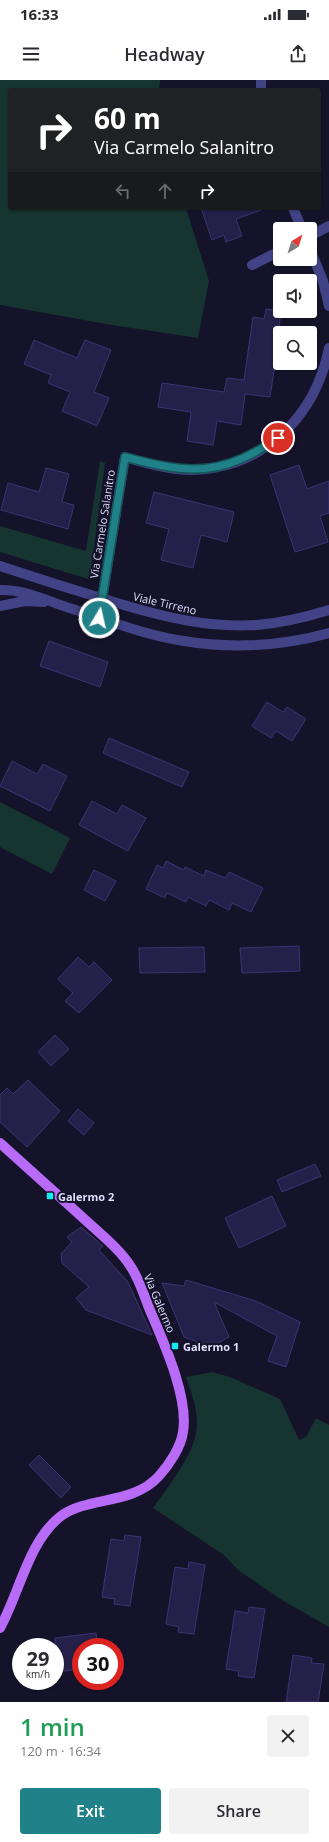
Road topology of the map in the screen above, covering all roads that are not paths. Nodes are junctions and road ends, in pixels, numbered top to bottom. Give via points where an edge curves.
1 (294, 210) edge
2 (299, 222) edge
3 (329, 226) edge
4 (317, 232) edge
5 (273, 254) edge
6 (252, 265) dead end
7 (317, 266) edge
8 (329, 306) edge
9 (329, 348) edge
10 (0, 566) edge
11 (0, 590) edge
12 (102, 599) junction
13 (51, 603) junction
14 (0, 606) edge
15 (329, 610) edge
16 (99, 618) junction
17 (329, 633) edge
18 (0, 1143) edge
19 (0, 1628) edge

1 - 2 street
3 - 4 street
5 - 6 street
7 - 8 street
9 - 12 street, Via Carmelo Salanitro via 318,387 307,406 278,438 260,450 220,466 190,470 125,457
10 - 12 street, Viale Tirreno
11 - 13 street via 11,589
12 - 15 street, Viale Tirreno via 169,618 219,625 266,624
12 - 16 street
13 - 14 street via 25,602
13 - 16 street
16 - 17 street via 156,635 210,645 273,644 304,640
18 - 19 main road, Via Galermo via 102,1236 131,1267 164,1344 181,1395 184,1415 178,1449 159,1476 147,1487 133,1494 62,1515 48,1528 38,1544

